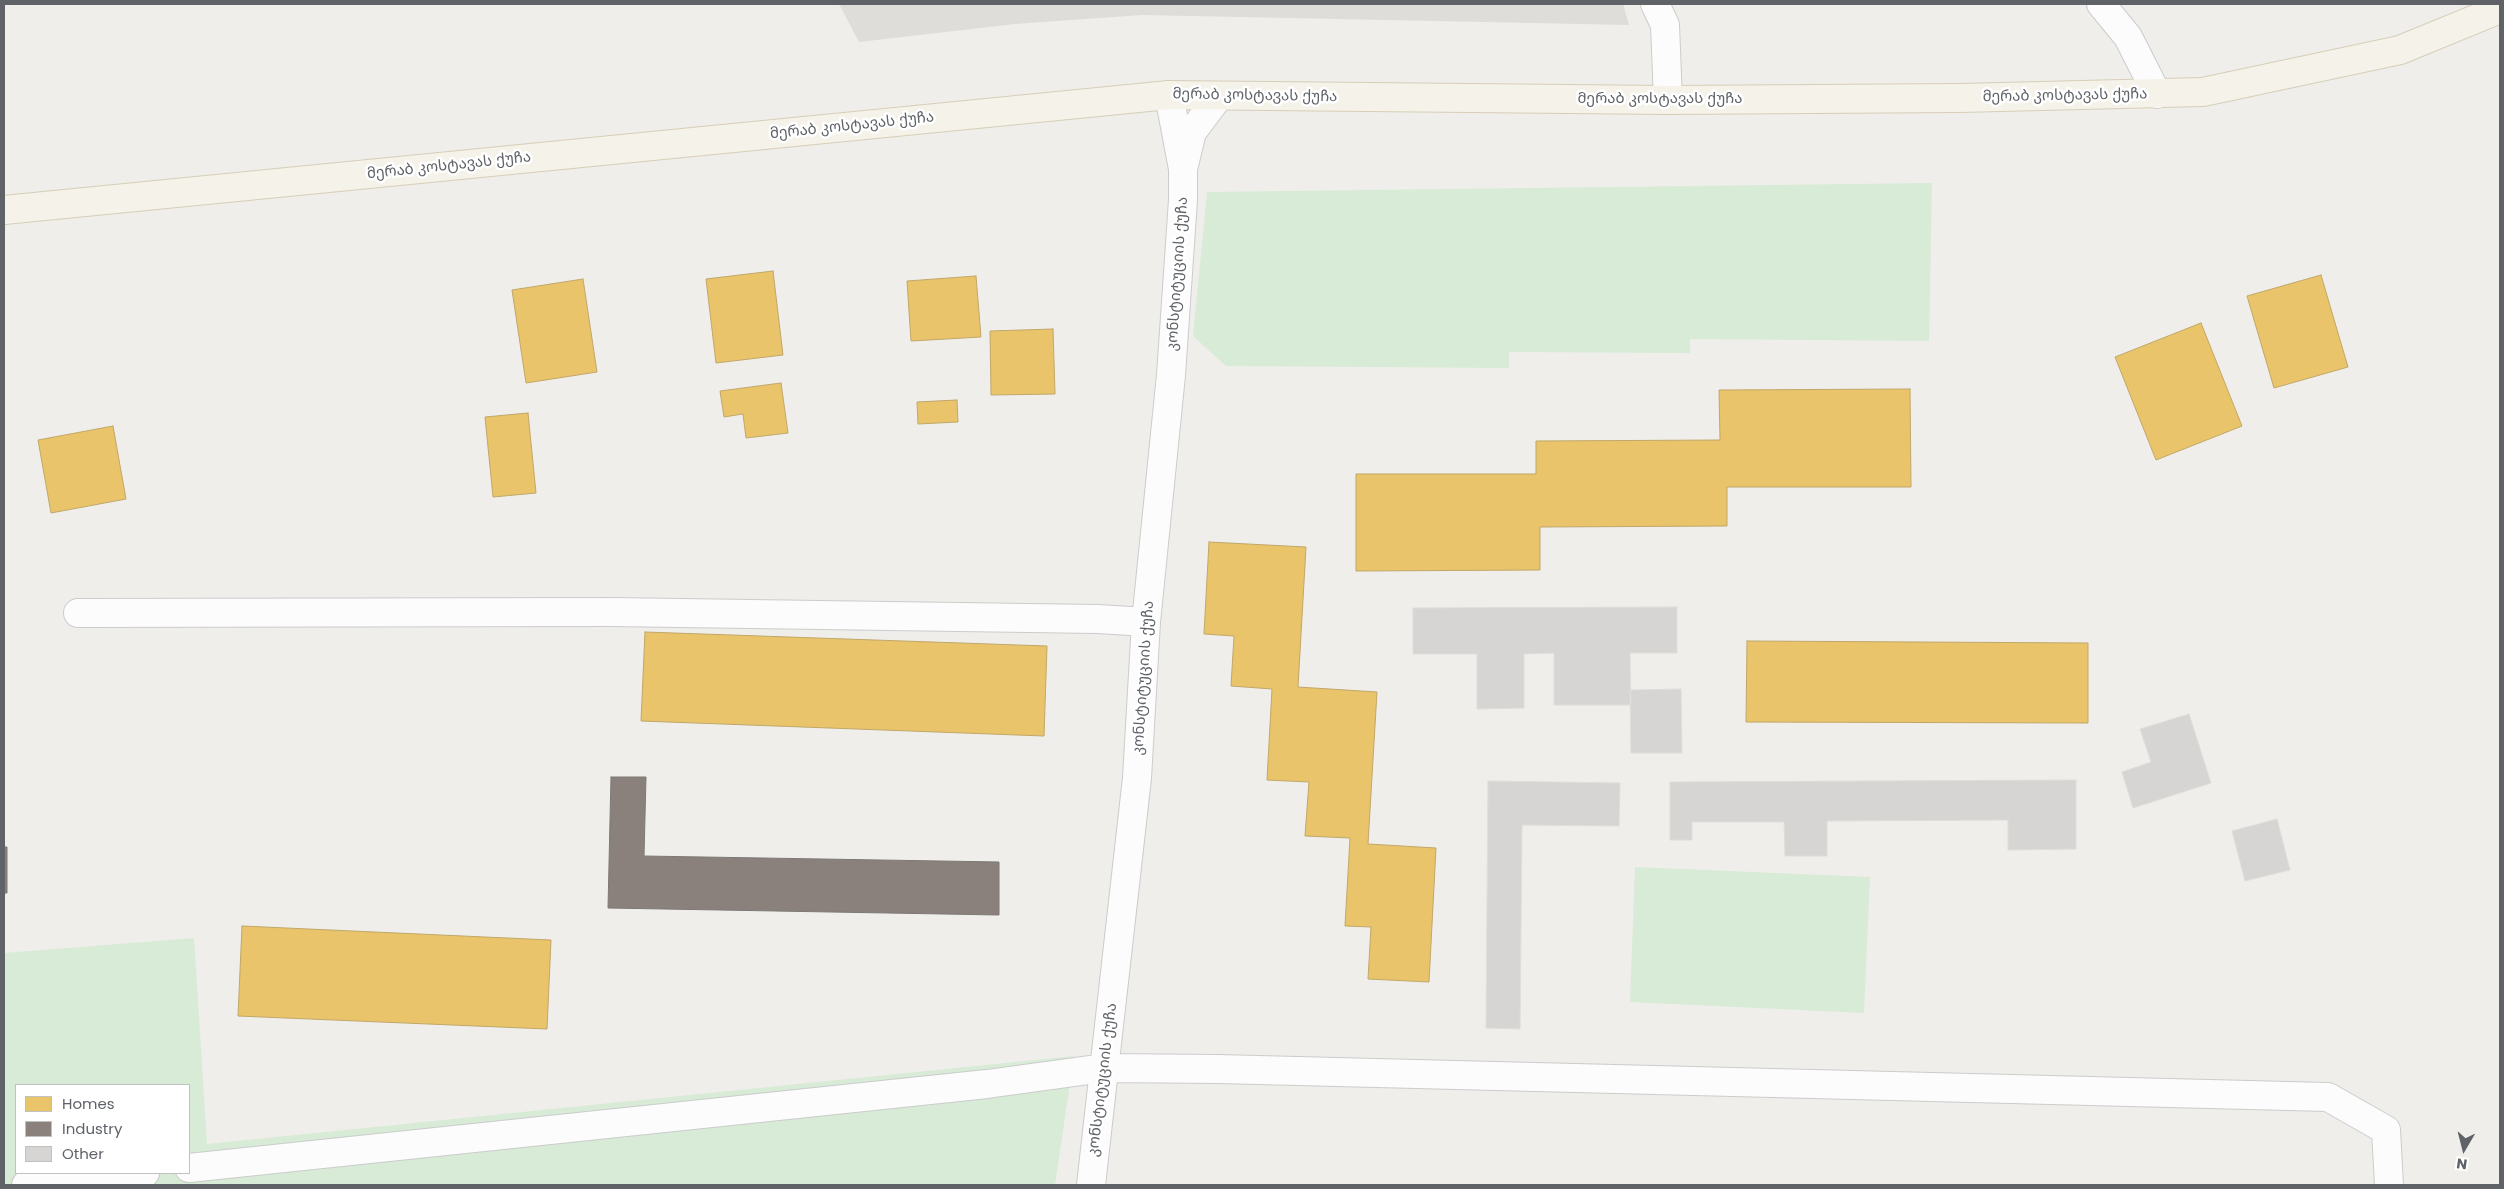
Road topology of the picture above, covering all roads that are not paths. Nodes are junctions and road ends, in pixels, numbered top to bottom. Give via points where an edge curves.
1 (1656, 4) edge
2 (2101, 4) edge
3 (2500, 9) edge
4 (2158, 94) junction
5 (1169, 95) junction
6 (1219, 96) junction
7 (1668, 100) junction
8 (1183, 169) junction
9 (4, 210) edge
10 (78, 613) dead end
11 (1146, 622) junction
12 (1104, 1068) junction
13 (190, 1168) edge
14 (135, 1174) edge
15 (26, 1185) edge
16 (1091, 1185) edge
17 (2389, 1185) edge

1 - 7 street via 1665,25
2 - 4 street via 2128,37
3 - 4 main road, მერაბ კოსტავას ქუჩა via 2400,50 2203,92
4 - 7 main road, მერაბ კოსტავას ქუჩა
5 - 6 main road, მერაბ კოსტავას ქუჩა
5 - 8 street, კონსტიტუციის ქუჩა
5 - 9 main road, მერაბ კოსტავას ქუჩა
6 - 7 main road, მერაბ კოსტავას ქუჩა
6 - 8 street, კონსტიტუციის ქუჩა via 1192,132
8 - 11 street, კონსტიტუციის ქუჩა via 1184,200 1171,375
10 - 11 street via 611,612
11 - 12 street, კონსტიტუციის ქუჩა via 1137,778
12 - 13 street via 987,1084
12 - 16 street, კონსტიტუციის ქუჩა
12 - 17 street via 2328,1097 2386,1130
14 - 15 street

